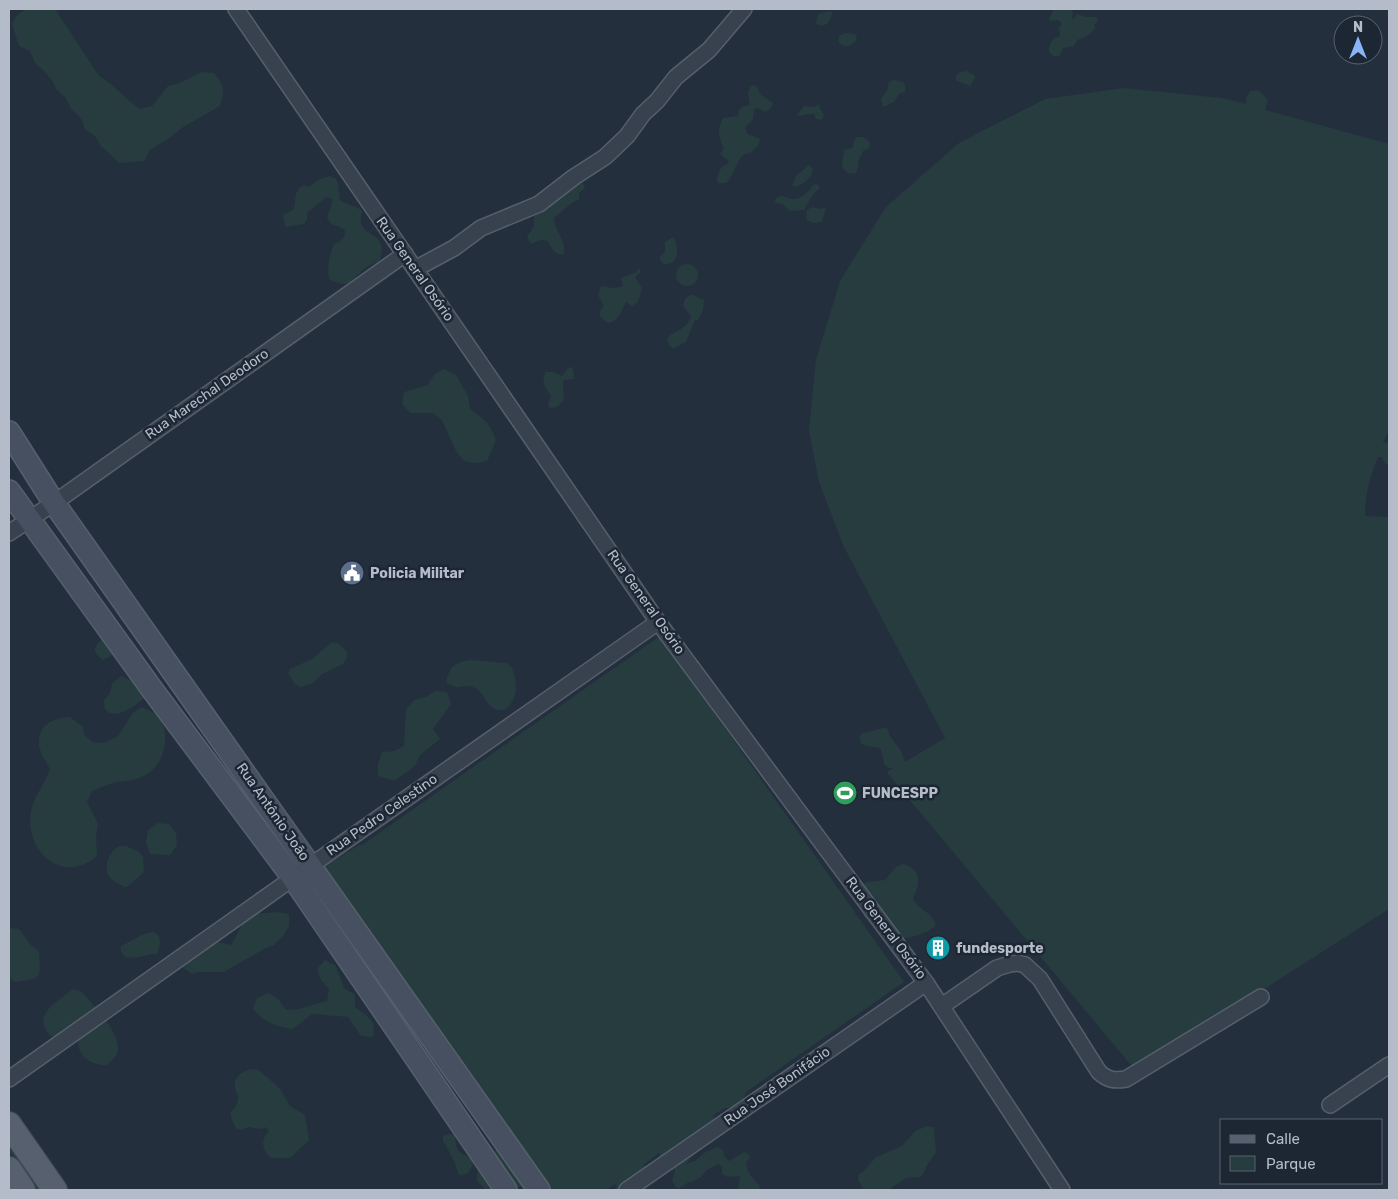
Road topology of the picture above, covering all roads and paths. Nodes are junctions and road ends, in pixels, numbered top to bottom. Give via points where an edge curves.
1 (236, 9) edge
2 (744, 9) edge
3 (405, 254) junction
4 (415, 269) junction
5 (9, 432) edge
6 (9, 491) edge
7 (54, 503) junction
8 (29, 519) junction
9 (9, 533) edge
10 (658, 622) junction
11 (176, 676) junction
12 (154, 692) junction
13 (310, 865) junction
14 (293, 878) junction
15 (926, 983) junction
16 (1260, 997) dead end
17 (942, 1006) junction
18 (1389, 1065) edge
19 (9, 1080) edge
20 (1330, 1105) dead end
21 (9, 1124) edge
22 (9, 1169) edge
23 (23, 1190) edge
24 (55, 1190) edge
25 (506, 1190) edge
26 (539, 1190) edge
27 (627, 1190) edge
28 (1062, 1190) edge

1 - 3 street, Rua General Osório
2 - 4 street via 709,50 676,78 605,157 540,204 481,228 454,248
3 - 4 street, Rua General Osório
3 - 7 street, Rua Marechal Deodoro
4 - 10 street, Rua General Osório
5 - 7 main road, Rua Antônio João
6 - 8 main road, Rua Antônio João
7 - 8 street, Rua Marechal Deodoro
7 - 11 main road, Rua Antônio João
8 - 9 street, Rua Marechal Deodoro
8 - 12 main road, Rua Antônio João
10 - 13 street, Rua Pedro Celestino
10 - 15 street, Rua General Osório
11 - 12 main road
11 - 13 main road, Rua Antônio João
12 - 14 main road, Rua Antônio João
13 - 14 street, Rua Pedro Celestino
13 - 26 main road, Rua Antônio João
14 - 19 street, Rua Pedro Celestino
14 - 25 main road, Rua Antônio João
15 - 17 street, Rua General Osório
15 - 27 street, Rua José Bonifácio
16 - 17 street via 1126,1079 1116,1081 1106,1079 1099,1072 1040,979 1025,965 1018,963 997,968
17 - 28 street, Rua General Osório
18 - 20 street
21 - 24 main road
22 - 23 main road

